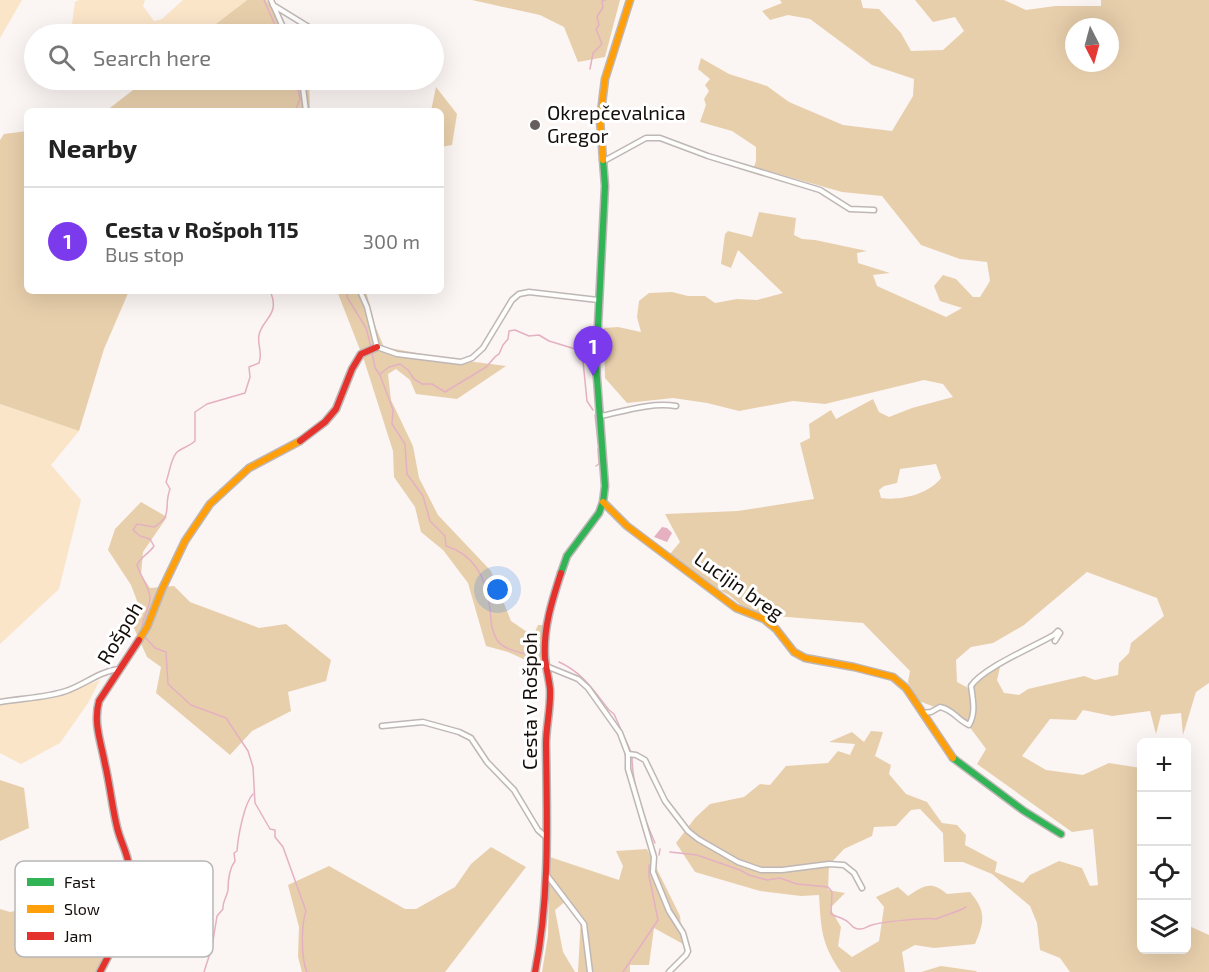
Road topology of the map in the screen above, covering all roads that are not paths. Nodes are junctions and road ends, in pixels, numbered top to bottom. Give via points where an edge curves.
1 (630, 0) edge
2 (272, 2) edge
3 (282, 24) edge
4 (305, 24) edge
5 (303, 90) edge
6 (306, 108) edge
7 (604, 161) junction
8 (874, 210) dead end
9 (361, 294) edge
10 (598, 300) junction
11 (373, 348) junction
12 (676, 406) dead end
13 (601, 416) junction
14 (603, 502) junction
15 (1055, 641) dead end
16 (546, 666) junction
17 (119, 669) junction
18 (0, 702) edge
19 (921, 713) junction
20 (382, 726) dead end
21 (628, 754) junction
22 (1061, 834) dead end
23 (546, 837) junction
24 (128, 861) edge
25 (545, 873) junction
26 (862, 888) dead end
27 (106, 957) edge
28 (100, 972) edge
29 (535, 972) edge
30 (590, 972) edge
31 (669, 972) edge

1 - 7 street, Cesta v Rošpoh via 602,100
2 - 3 street
2 - 4 street
5 - 6 street
7 - 8 street via 652,137 820,190 850,209
7 - 10 street, Cesta v Rošpoh
9 - 11 street
10 - 11 street via 519,294 483,348 461,362
10 - 13 street, Cesta v Rošpoh via 596,365
11 - 17 street, Rošpoh via 361,354 355,363 336,409 325,422 249,468 210,504 185,541 147,627
12 - 13 street via 663,404
13 - 14 street, Cesta v Rošpoh
14 - 16 street, Cesta v Rošpoh via 567,556 558,580 545,629
14 - 19 street, Lucijin breg via 627,526 736,608 764,619 794,652 805,658 893,677 906,688
15 - 19 street via 1058,631 975,680 971,687 973,719 969,726 951,710 939,707
16 - 21 street via 578,679 588,688 614,723
16 - 23 street, Cesta v Rošpoh
17 - 18 street via 64,692
17 - 24 street, Rošpoh via 99,701 95,719 118,831
19 - 22 street, Lucijin breg via 953,758
20 - 23 street via 423,722 471,738
21 - 26 street via 645,760 665,801 698,840 761,870 844,865
21 - 31 street via 628,769 654,857 652,872 688,951
23 - 25 street, Cesta v Rošpoh
25 - 29 street, Cesta v Rošpoh via 542,936
25 - 30 street via 584,924
27 - 28 street, Rošpoh

